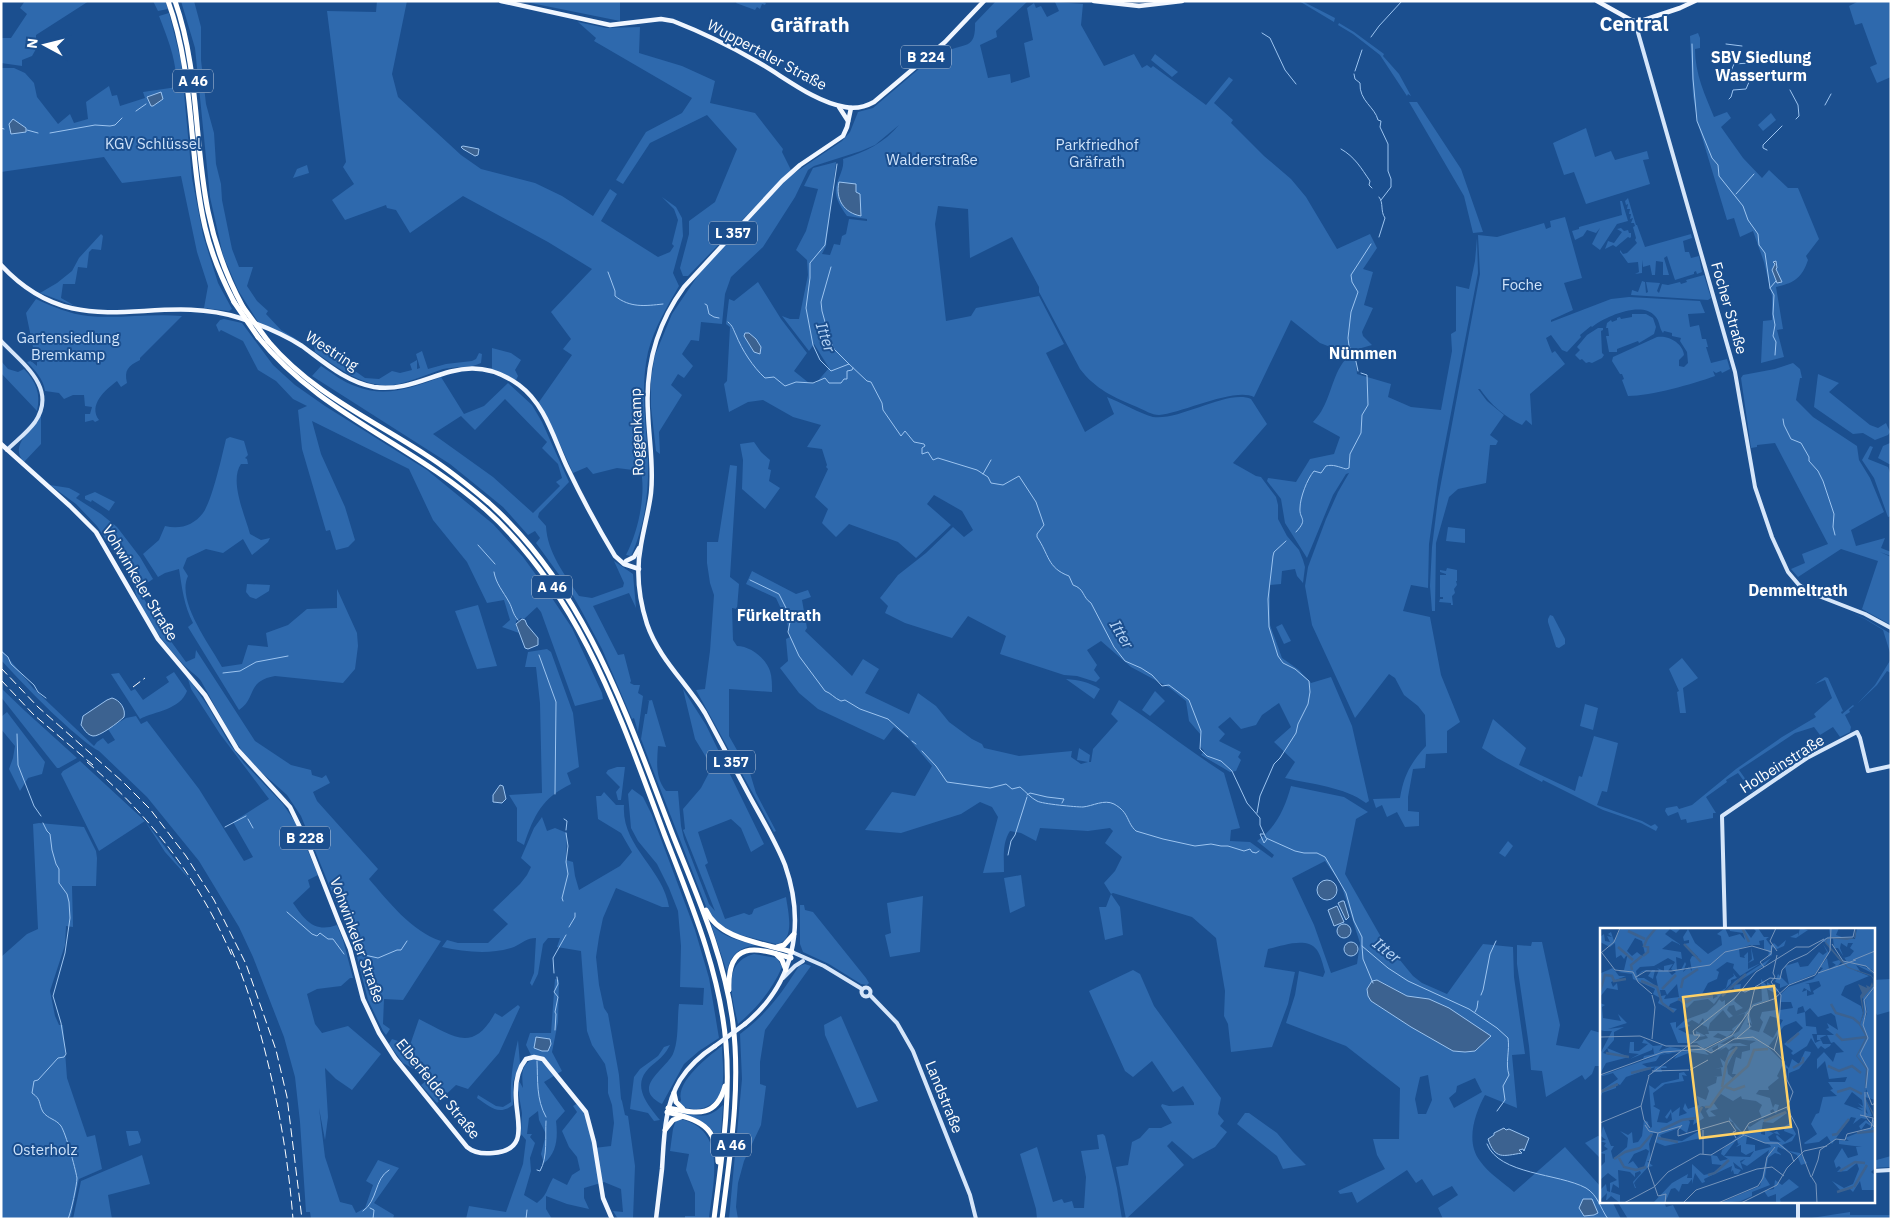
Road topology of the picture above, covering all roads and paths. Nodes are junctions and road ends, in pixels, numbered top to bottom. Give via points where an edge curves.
1 (168, 1) edge
2 (175, 1) edge
3 (501, 1) edge
4 (984, 1) edge
5 (1094, 1) edge
6 (1182, 1) edge
7 (1597, 1) edge
8 (1693, 2) edge
9 (1631, 20) junction
10 (1642, 20) junction
11 (1638, 29) junction
12 (838, 106) junction
13 (851, 108) junction
14 (849, 122) junction
15 (1, 265) edge
16 (1, 342) edge
17 (1, 444) edge
18 (7, 450) junction
19 (641, 545) junction
20 (620, 560) junction
21 (626, 561) junction
22 (639, 566) junction
23 (1891, 629) edge
24 (1891, 766) edge
25 (693, 884) junction
26 (1725, 928) edge
27 (794, 934) junction
28 (775, 950) junction
29 (791, 955) junction
30 (803, 961) junction
31 (812, 961) junction
32 (786, 970) junction
33 (783, 978) junction
34 (730, 1006) junction
35 (384, 1042) joint
36 (727, 1078) junction
37 (674, 1093) junction
38 (668, 1110) junction
39 (684, 1113) junction
40 (665, 1130) junction
41 (1891, 1170) edge
42 (1874, 1171) edge
43 (719, 1177) junction
44 (1798, 1202) edge
45 (612, 1219) edge
46 (656, 1219) edge
47 (714, 1219) edge
48 (722, 1219) edge
49 (976, 1219) edge
50 (1798, 1219) edge

1 - 36 highway, A 46, bridge via 186,70 205,229 234,302 258,337 308,388 453,483 485,510 510,534 560,598 583,636 606,687 695,914 711,964 723,1020
2 - 25 highway, A 46, bridge via 189,55 210,222 226,272 243,307 268,342 313,385 446,468 489,503 543,561 590,634
3 - 12 main road, Wuppertaler Straße / B 224 via 610,25 661,19 673,21 746,55 805,91
4 - 13 main road, Wuppertaler Straße / B 224 via 945,42 874,102
5 - 6 main road via 1139,6
7 - 9 main road
8 - 10 main road
9 - 10 main road
9 - 11 main road, Focher Straße
10 - 11 main road
11 - 23 main road, Focher Straße via 1736,372 1755,487 1782,560 1791,577 1802,588 1865,614
12 - 13 main road, Wuppertaler Straße / B 224
12 - 14 main road
13 - 14 main road, Roggenkamp / L 357
14 - 19 main road, Roggenkamp / L 357 via 839,139 782,181 693,276 667,314 655,346 648,380 652,478
15 - 20 main road, Westring via 30,291 77,310 112,313 183,310 237,317 283,336 361,384 390,388 461,369 487,371 509,379 530,395 541,410 574,482
16 - 18 main road via 34,375 42,393 40,412 34,422
17 - 18 main road, Vohwinkeler Straße / B 228
18 - 35 main road, Vohwinkeler Straße / B 228 via 96,532 158,639 205,695 237,749 290,807 350,949 363,999
19 - 21 main road via 634,557
19 - 22 main road, Roggenkamp / L 357
20 - 21 main road
20 - 22 main road via 628,566
21 - 22 main road
22 - 27 main road, L 357 via 647,624 661,654 698,702 784,864 790,884
24 - 26 main road, Holbeinstraße via 1868,771 1856,732 1807,758 1725,814 1722,818
25 - 28 highway via 715,925
25 - 34 highway, A 46 via 711,933
27 - 28 highway
27 - 29 main road, L 357
28 - 29 highway
28 - 32 highway
28 - 34 highway via 746,950 736,958 729,974
29 - 30 main road
29 - 31 main road
29 - 32 main road, L 357
30 - 31 main road
30 - 33 main road
31 - 49 main road, Landstraße via 862,989 863,996 870,994 897,1023 913,1051 970,1195
32 - 33 main road, L 357
33 - 37 main road, L 357, bridge via 764,1007 692,1065 680,1079
34 - 48 highway, A 46 via 736,1076
35 - 45 main road, Elberfelder Straße / B 228 via 468,1147 483,1153 503,1151 516,1141 520,1128 515,1094 518,1075 526,1059 534,1056 543,1059 586,1112 603,1198
36 - 39 highway via 723,1094 715,1106 699,1113
36 - 43 highway, A 46
37 - 38 main road, L 357
37 - 39 highway via 677,1105
38 - 39 highway
38 - 40 main road, L 357
39 - 40 highway
39 - 43 highway via 713,1136 718,1150
40 - 46 main road, L 357
41 - 42 main road
43 - 47 highway, A 46
44 - 50 main road

